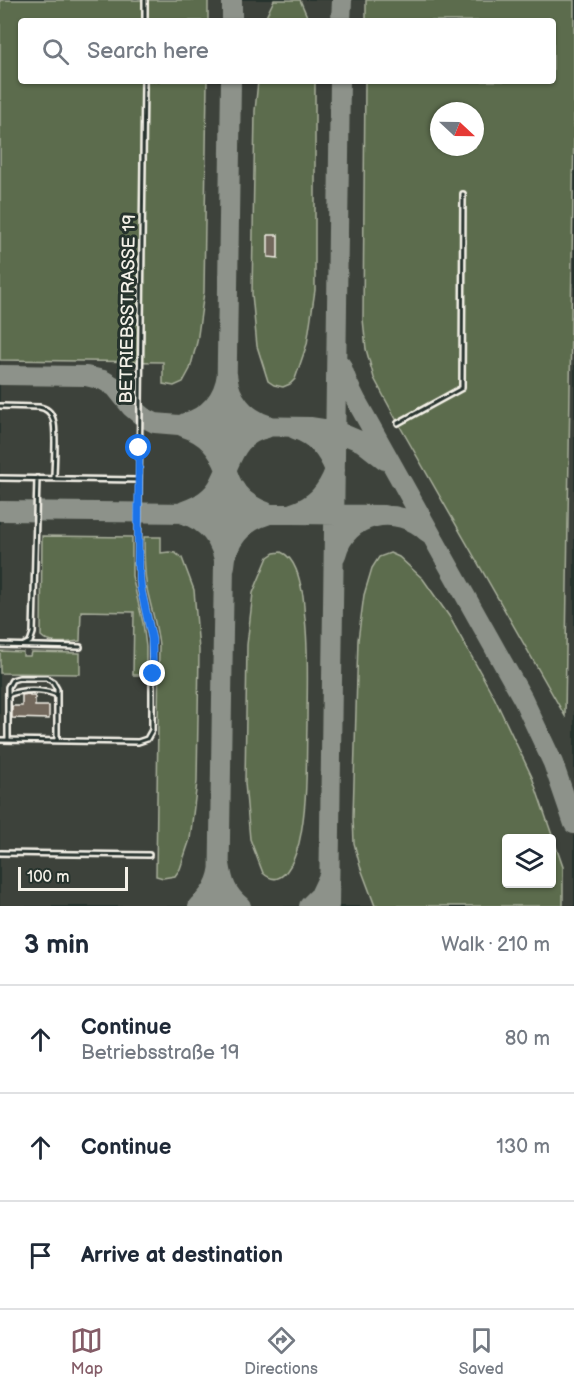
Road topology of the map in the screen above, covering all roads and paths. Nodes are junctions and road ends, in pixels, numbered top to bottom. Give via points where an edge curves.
1 (146, 0) edge
2 (145, 18) edge
3 (144, 84) edge
4 (464, 194) dead end
5 (0, 406) edge
6 (398, 423) dead end
7 (0, 478) edge
8 (37, 478) junction
9 (54, 478) junction
10 (139, 480) junction
11 (0, 645) edge
12 (24, 645) junction
13 (80, 647) dead end
14 (8, 695) junction
15 (57, 695) junction
16 (0, 740) edge
17 (8, 740) junction
18 (57, 741) junction
19 (0, 853) edge
20 (149, 855) dead end

1 - 2 lane
3 - 10 lane, BETRIEBSSTRASSE 19
4 - 6 lane via 462,388
5 - 9 lane via 39,407 48,411 55,425
7 - 8 lane
8 - 9 lane
8 - 12 lane via 33,633
9 - 10 lane
10 - 18 lane, BETRIEBSSTRASSE 19 via 139,576 152,639 152,730 145,741 138,742
11 - 12 lane
12 - 13 lane
14 - 15 lane
14 - 15 lane via 12,680 46,678 53,682
14 - 17 lane
15 - 18 lane
16 - 17 lane, BETRIEBSSTRASSE 19
17 - 18 lane, BETRIEBSSTRASSE 19
19 - 20 lane

